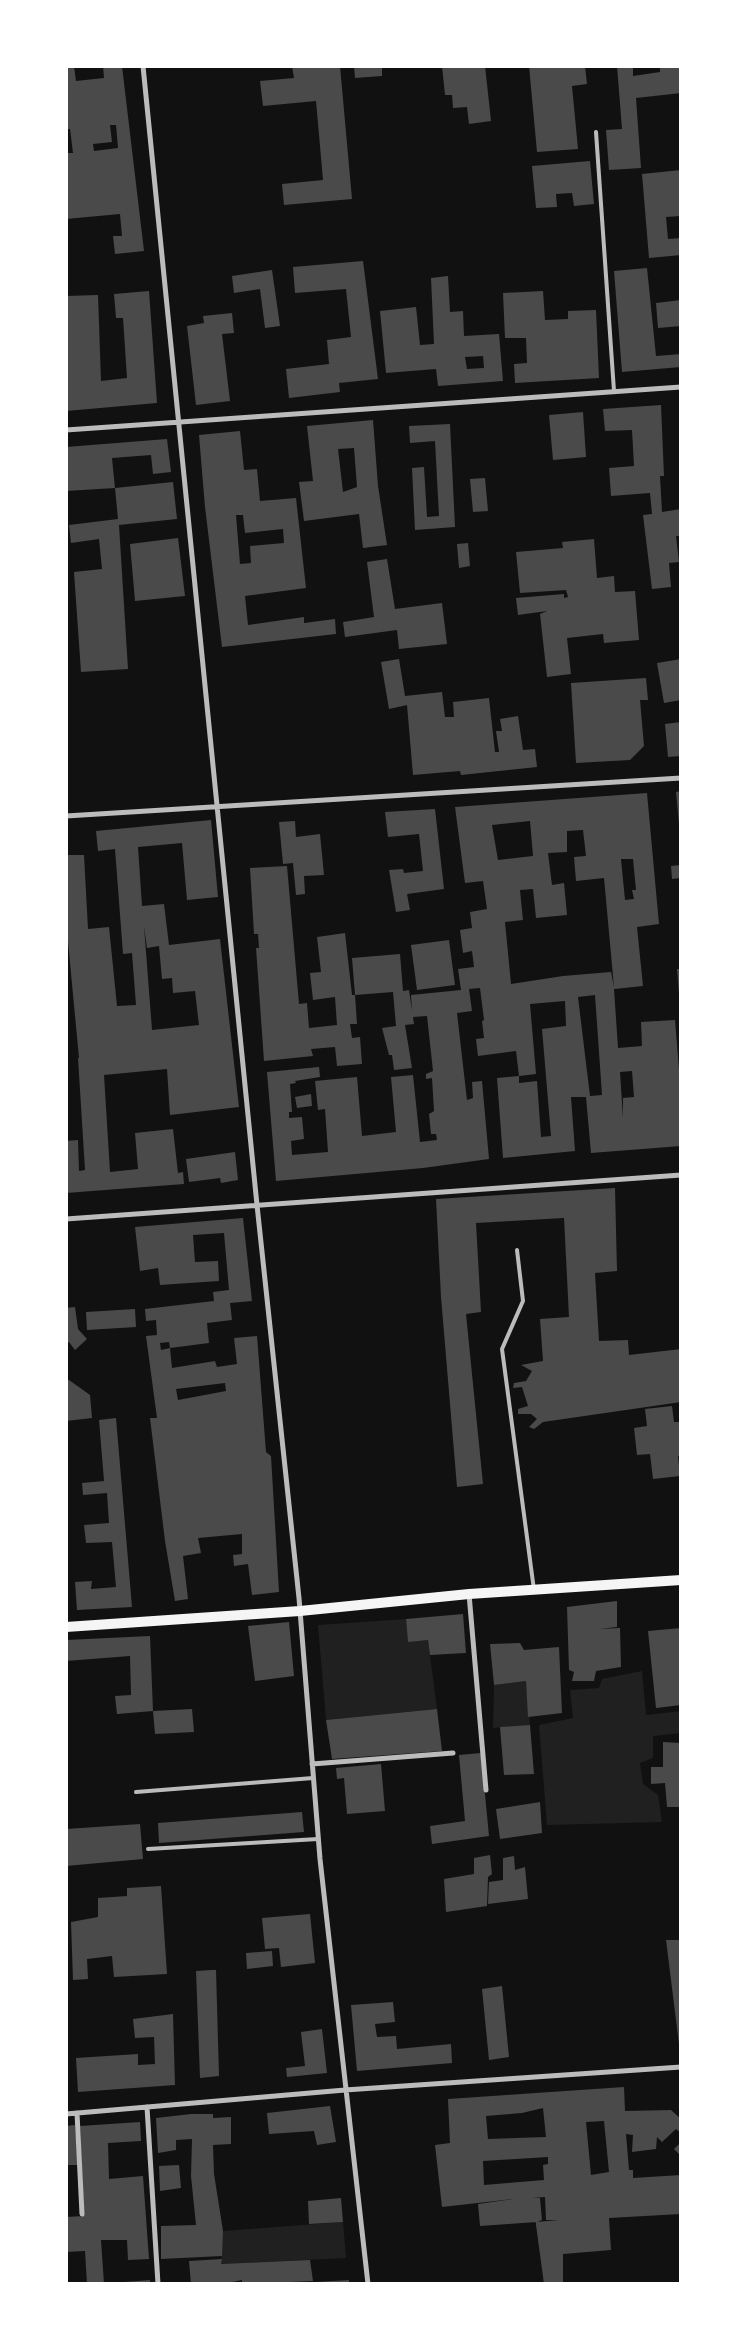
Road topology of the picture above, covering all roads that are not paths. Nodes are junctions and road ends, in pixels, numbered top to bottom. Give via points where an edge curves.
1 (143, 66) edge
2 (596, 132) dead end
3 (681, 387) edge
4 (614, 391) junction
5 (177, 422) junction
6 (66, 430) edge
7 (681, 778) edge
8 (216, 808) junction
9 (66, 816) edge
10 (681, 1175) edge
11 (257, 1205) junction
12 (66, 1219) edge
13 (517, 1250) dead end
14 (681, 1580) edge
15 (534, 1590) junction
16 (469, 1594) junction
17 (300, 1611) junction
18 (66, 1627) edge
19 (453, 1753) dead end
20 (312, 1764) junction
21 (312, 1778) junction
22 (486, 1790) dead end
23 (136, 1792) dead end
24 (318, 1839) junction
25 (148, 1849) dead end
26 (681, 2067) edge
27 (345, 2090) junction
28 (147, 2107) junction
29 (77, 2113) junction
30 (66, 2114) edge
31 (82, 2214) dead end
32 (158, 2284) edge
33 (368, 2284) edge

1 - 5 street
2 - 4 lane
3 - 4 street
4 - 5 street
5 - 6 street
5 - 8 street
7 - 8 street
8 - 9 street
8 - 11 street
10 - 11 street
11 - 12 street
11 - 17 street
13 - 15 lane via 523,1302 502,1349
14 - 15 main road
15 - 16 main road
16 - 17 main road
16 - 22 street
17 - 18 main road
17 - 20 street
19 - 20 street
20 - 21 street
21 - 23 lane
21 - 24 street
24 - 25 lane
24 - 27 street
26 - 27 street
27 - 28 street
27 - 33 street
28 - 29 street
28 - 32 street
29 - 30 street
29 - 31 street

